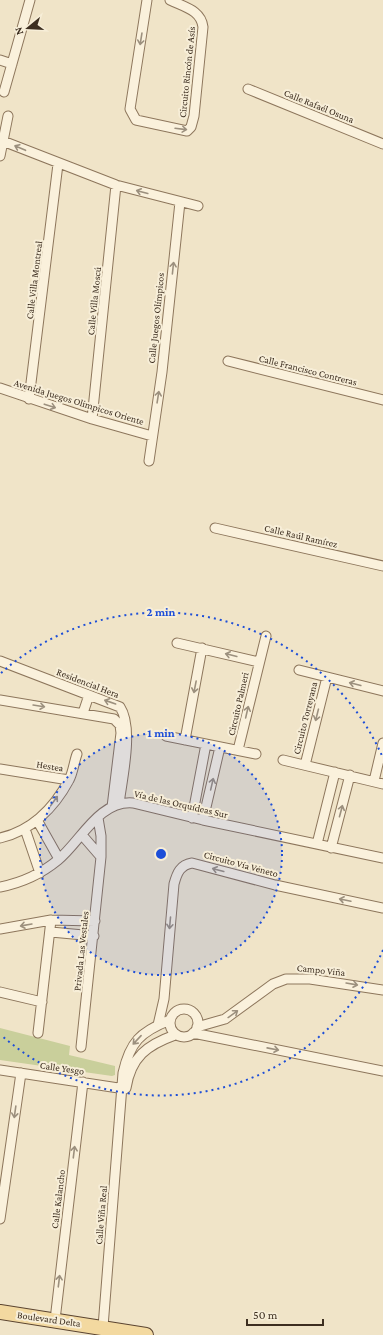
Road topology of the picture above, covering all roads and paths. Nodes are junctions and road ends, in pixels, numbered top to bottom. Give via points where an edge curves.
1 (147, 0) edge
2 (170, 0) edge
3 (28, 1) edge
4 (0, 60) edge
5 (12, 64) junction
6 (248, 89) dead end
7 (4, 92) dead end
8 (8, 116) dead end
9 (1, 140) edge
10 (383, 144) edge
11 (0, 156) edge
12 (58, 164) junction
13 (116, 185) junction
14 (180, 202) junction
15 (198, 206) dead end
16 (228, 361) dead end
17 (0, 388) edge
18 (29, 399) junction
19 (383, 400) edge
20 (92, 419) junction
21 (152, 436) junction
22 (149, 460) dead end
23 (215, 528) dead end
24 (383, 566) edge
25 (266, 636) dead end
26 (177, 643) dead end
27 (202, 648) junction
28 (0, 662) edge
29 (259, 662) junction
30 (299, 670) dead end
31 (327, 677) junction
32 (383, 691) edge
33 (89, 695) junction
34 (0, 700) edge
35 (83, 713) junction
36 (124, 733) junction
37 (166, 736) dead end
38 (185, 740) junction
39 (383, 743) edge
40 (206, 744) junction
41 (220, 747) junction
42 (238, 750) junction
43 (77, 754) dead end
44 (256, 754) dead end
45 (283, 760) dead end
46 (305, 765) junction
47 (0, 769) edge
48 (335, 772) junction
49 (350, 775) junction
50 (69, 780) junction
51 (379, 782) edge
52 (115, 805) junction
53 (98, 818) junction
54 (192, 818) junction
55 (37, 820) junction
56 (203, 820) junction
57 (25, 829) junction
58 (82, 835) junction
59 (0, 838) edge
60 (317, 844) junction
61 (331, 848) junction
62 (101, 857) junction
63 (383, 858) edge
64 (59, 859) junction
65 (40, 873) junction
66 (0, 887) edge
67 (383, 908) edge
68 (51, 920) junction
69 (95, 921) junction
70 (0, 929) edge
71 (51, 932) junction
72 (94, 936) junction
73 (383, 990) edge
74 (0, 992) edge
75 (42, 1002) junction
76 (170, 1020) junction
77 (158, 1025) junction
78 (195, 1030) junction
79 (38, 1033) dead end
80 (175, 1035) junction
81 (81, 1048) dead end
82 (0, 1070) edge
83 (383, 1071) edge
84 (21, 1073) junction
85 (83, 1082) junction
86 (123, 1089) junction
87 (0, 1219) edge
88 (0, 1312) edge
89 (55, 1320) junction
90 (103, 1327) junction
91 (146, 1335) edge

1 -> 2 street, Circuito Rincón de Asís via 130,109 136,120 187,131 194,116 203,27 201,16
3 - 5 street
4 - 5 street
5 - 7 street
6 - 10 street, Calle Rafaél Osuna
8 - 9 street
9 - 11 street
12 -> 9 street
12 - 13 street
12 - 18 street, Calle Villa Montreal
14 -> 13 street
13 - 20 street, Calle Villa Moscú
14 - 15 street
21 -> 14 street, Calle Juegos Olímpicos via 162,372
16 - 19 street, Calle Francisco Contreras
17 - 18 street, Avenida Juegos Olimpicos Oriente
18 -> 20 street, Avenida Juegos Olimpicos Oriente
20 - 21 street, Avenida Juegos Olimpicos Oriente
21 - 22 street, Calle Juegos Olímpicos
23 - 24 street, Calle Raúl Ramírez
25 - 29 street, Circuito Palmeri
26 - 27 street, Circuito Palmeri
29 -> 27 street, Circuito Palmeri
27 -> 38 street
28 - 33 street, Residencial Hera
42 -> 29 street, Circuito Palmeri
30 - 31 street, Circuito Torreyana
32 -> 31 street, Circuito Torreyana
31 -> 46 street, Circuito Torreyana
33 - 35 street
36 -> 33 street, Residencial Hera via 126,720 120,707
34 -> 35 street
35 - 36 street via 116,720
36 - 52 street, Residencial Hera
37 - 38 street, Circuito Palmeri
38 - 40 street, Circuito Palmeri
39 - 51 street, Circuito Torreyana
40 - 41 street, Circuito Palmeri
40 - 54 street
41 - 42 street, Circuito Palmeri
56 -> 41 street, Circuito Palmeri
42 - 44 street, Circuito Palmeri
43 - 50 street
45 - 46 street, Circuito Torreyana
46 - 48 street, Circuito Torreyana
47 - 50 street, Hestea
48 - 49 street, Circuito Torreyana
48 - 60 street
49 - 51 street, Circuito Torreyana
61 -> 49 street
55 -> 50 street, Hestea
52 - 53 street
52 - 54 street, Vía de las Orquídeas Sur via 133,803
53 - 58 street
53 - 62 street, Privada Las Vestales
54 - 56 street, Vía de las Orquídeas Sur
55 - 57 street, Hestea
55 - 64 street
56 - 60 street, Vía de las Orquídeas Sur
57 - 59 street, Hestea
57 - 65 street
58 - 62 street
58 - 64 street
60 - 61 street, Vía de las Orquídeas Sur
61 - 63 street, Vía de las Orquídeas Sur
62 - 69 street, Privada Las Vestales
64 - 65 street
65 - 66 street
67 -> 77 street, Circuito Vía Véneto via 275,885 192,863 184,865 177,874 174,884 164,999
68 - 69 street
68 -> 70 street
68 - 71 street
69 - 72 street, Privada Las Vestales
71 - 72 street
71 - 75 street
72 - 81 street, Privada Las Vestales
78 -> 73 street, Campo Viña via 225,1019 273,984 286,979 310,979
74 - 75 street
75 - 79 street
76 - 77 street
76 - 78 street via 178,1011 188,1010 196,1017
76 - 80 street via 170,1028
77 -> 86 street via 142,1034 131,1047 125,1062
78 - 80 street via 185,1037
78 -> 83 street
80 - 86 street via 160,1040 138,1057
82 - 84 street, Calle Yesgo
84 - 85 street, Calle Yesgo
84 -> 87 street
85 - 86 street, Calle Yesgo
89 -> 85 street, Calle Kalancho
86 - 90 street, Calle Viña Real
88 - 89 main road, Boulevard Delta
89 - 90 main road, Boulevard Delta
90 - 91 main road, Boulevard Delta

